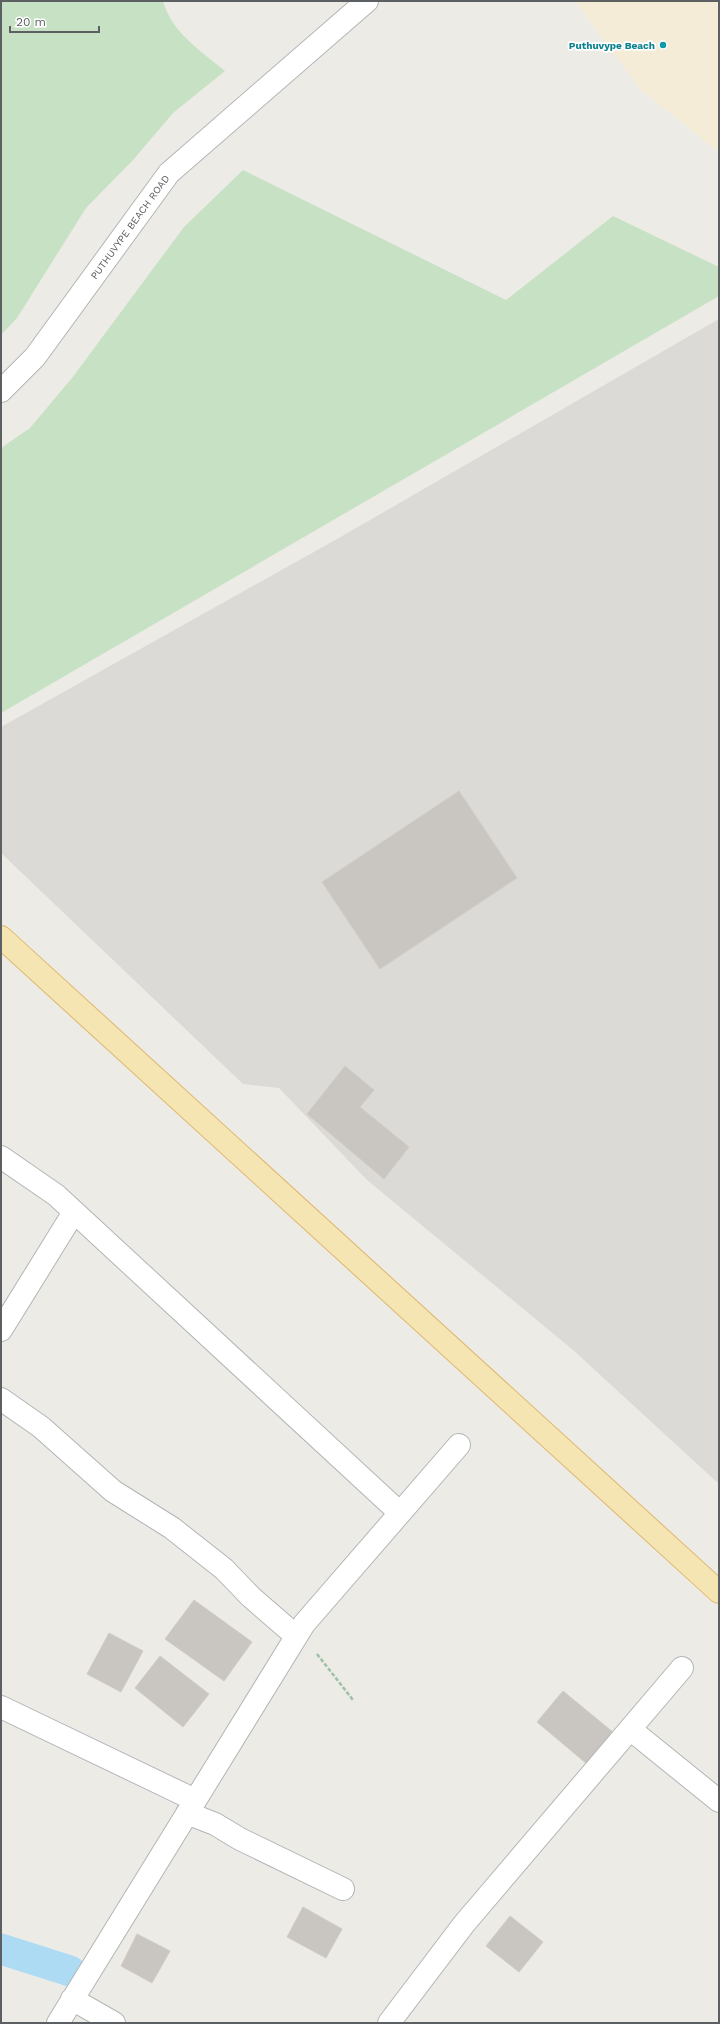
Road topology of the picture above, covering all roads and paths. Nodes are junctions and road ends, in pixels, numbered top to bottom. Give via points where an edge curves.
1 (367, 1) edge
2 (1, 391) edge
3 (1, 937) edge
4 (1, 1158) edge
5 (74, 1212) junction
6 (1, 1330) edge
7 (1, 1399) edge
8 (459, 1446) dead end
9 (400, 1513) junction
10 (719, 1592) edge
11 (297, 1634) junction
12 (682, 1668) dead end
13 (353, 1700) dead end
14 (1, 1708) edge
15 (630, 1728) junction
16 (719, 1802) edge
17 (191, 1806) junction
18 (343, 1889) dead end
19 (72, 1999) junction
20 (58, 2023) edge
21 (114, 2023) edge
22 (389, 2023) edge

1 - 2 street, PUTHUVYPE BEACH ROAD via 169,173 35,357
3 - 10 main road
4 - 5 street via 56,1195
5 - 6 street
5 - 9 street
7 - 11 street via 41,1427 113,1491 172,1528 224,1569 251,1597
8 - 9 street
9 - 11 street
11 - 13 path via 324,1662
11 - 17 street
12 - 15 street
14 - 17 street
15 - 16 street
15 - 22 street via 464,1924
17 - 18 street via 240,1839
17 - 19 street
19 - 20 street
19 - 21 street

